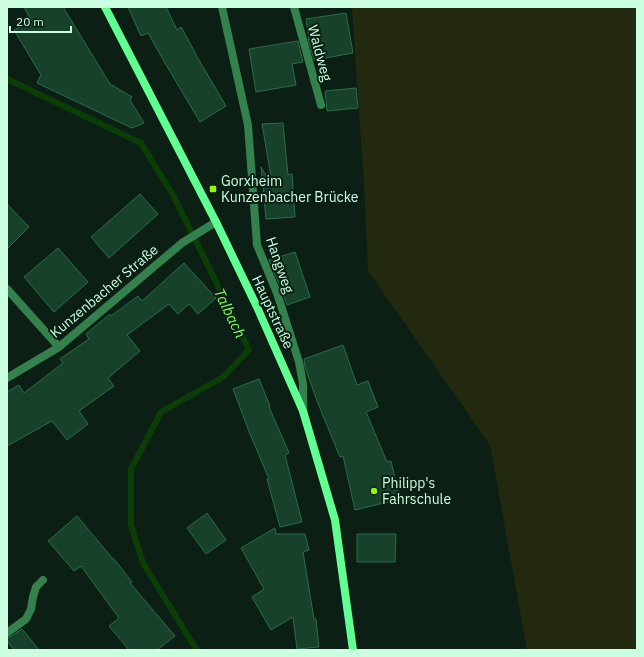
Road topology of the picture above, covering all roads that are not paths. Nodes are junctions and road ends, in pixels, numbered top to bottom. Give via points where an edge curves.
1 (105, 7) edge
2 (222, 7) edge
3 (294, 7) edge
4 (321, 105) dead end
5 (216, 222) junction
6 (7, 290) edge
7 (58, 347) junction
8 (7, 378) edge
9 (303, 411) junction
10 (43, 580) dead end
11 (7, 633) edge
12 (353, 650) edge

1 - 5 main road, Hauptstraße
2 - 9 street, Hangweg via 248,125 257,245 277,293 299,362 303,384
3 - 4 street, Waldweg
5 - 7 street, Kunzenbacher Straße via 182,243
5 - 9 main road, Hauptstraße
6 - 7 street
7 - 8 street, Kunzenbacher Straße
9 - 12 main road, Hauptstraße via 335,520
10 - 11 street via 36,587 32,609 26,619

